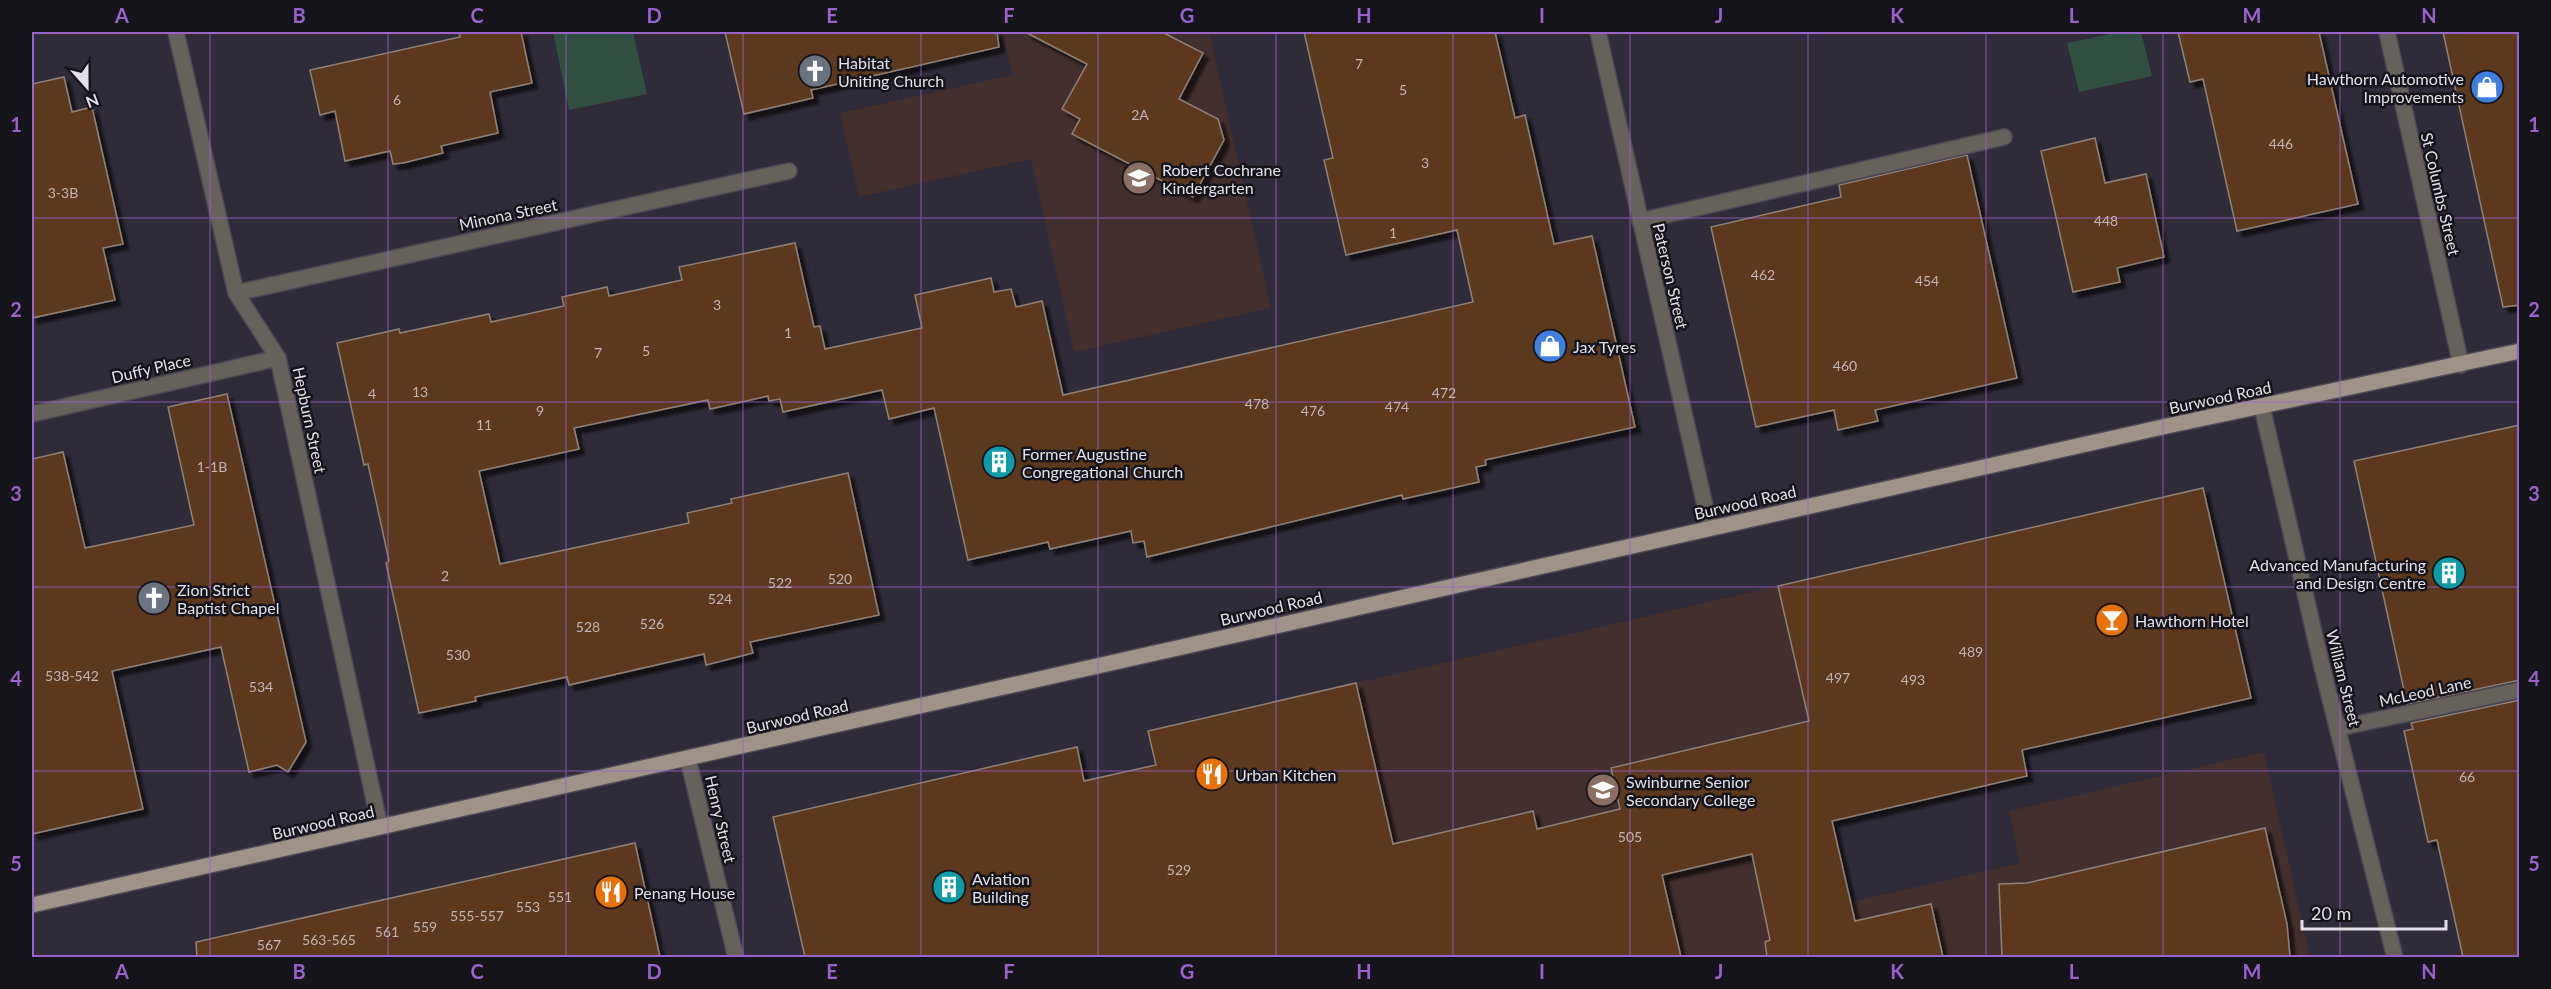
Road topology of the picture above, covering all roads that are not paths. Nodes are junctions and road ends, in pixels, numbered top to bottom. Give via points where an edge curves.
1 (176, 32) edge
2 (1598, 32) edge
3 (2387, 32) edge
4 (2004, 137) dead end
5 (789, 171) dead end
6 (1640, 221) junction
7 (236, 293) junction
8 (2520, 351) edge
9 (278, 358) junction
10 (2460, 365) junction
11 (2262, 407) junction
12 (32, 414) edge
13 (1710, 528) junction
14 (2520, 690) edge
15 (2338, 728) junction
16 (688, 759) junction
17 (380, 827) junction
18 (32, 904) edge
19 (736, 957) edge
20 (2395, 957) edge

1 - 7 street, Hepburn Street
2 - 6 street, Paterson Street
3 - 10 street, St Columbs Street
4 - 6 street
5 - 7 street, Minona Street
6 - 13 street, Paterson Street
7 - 9 street, Hepburn Street
8 - 10 main road, Burwood Road
9 - 12 street, Duffy Place
9 - 17 street, Hepburn Street
10 - 11 main road, Burwood Road
11 - 13 main road, Burwood Road
11 - 15 street, William Street
13 - 16 main road, Burwood Road
14 - 15 street, McLeod Lane
15 - 20 street, William Street
16 - 17 main road, Burwood Road
16 - 19 street, Henry Street
17 - 18 main road, Burwood Road

